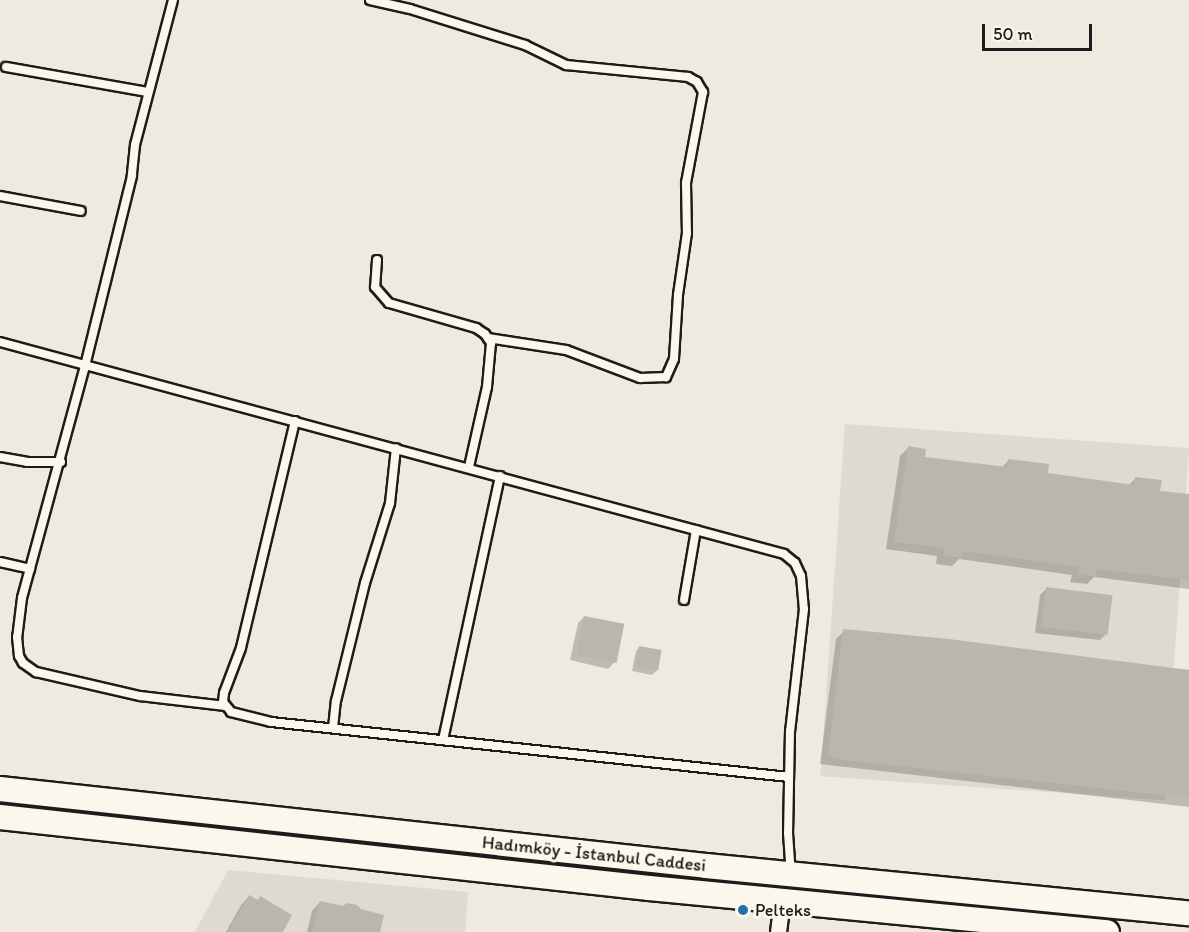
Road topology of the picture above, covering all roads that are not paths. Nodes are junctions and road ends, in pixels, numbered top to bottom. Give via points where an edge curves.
1 (173, 0) edge
2 (370, 0) edge
3 (6, 67) dead end
4 (148, 92) junction
5 (0, 196) edge
6 (81, 211) dead end
7 (377, 260) dead end
8 (488, 338) junction
9 (0, 342) edge
10 (85, 366) junction
11 (295, 421) junction
12 (396, 448) junction
13 (0, 457) edge
14 (61, 462) junction
15 (469, 468) junction
16 (500, 476) junction
17 (696, 530) junction
18 (0, 562) edge
19 (30, 569) junction
20 (684, 600) dead end
21 (225, 706) junction
22 (333, 728) junction
23 (443, 740) junction
24 (789, 777) junction
25 (0, 789) edge
26 (0, 817) edge
27 (791, 874) junction
28 (782, 900) junction
29 (1189, 913) edge
30 (778, 932) edge
31 (1107, 932) edge

1 - 4 lane
2 - 8 lane via 525,45 566,64 688,77 703,92 686,183 687,233 674,359 666,377 640,378 566,350
3 - 4 lane
4 - 10 lane via 132,176
5 - 6 lane
7 - 8 lane via 375,287 388,303 476,328
8 - 15 lane via 492,348 487,387
9 - 10 lane
10 - 11 lane
10 - 14 lane
11 - 12 lane
11 - 21 lane via 244,637 224,693
12 - 15 lane
12 - 22 lane via 390,503 365,583
13 - 14 lane
14 - 19 lane
15 - 16 lane
16 - 17 lane
16 - 23 lane
17 - 20 lane
17 - 24 lane via 784,554 795,563 801,576 804,609 790,731
18 - 19 lane
19 - 21 lane via 17,637 23,663 36,672 140,696
21 - 22 lane via 236,714 271,722
22 - 23 lane
23 - 24 lane
24 - 27 lane
25 - 27 main road, Hadımköy - İstanbul Caddesi
26 - 28 main road, Hadımköy - İstanbul Caddesi
27 - 29 main road, Hadımköy - İstanbul Caddesi
28 - 30 street
28 - 31 main road, Hadımköy - İstanbul Caddesi

